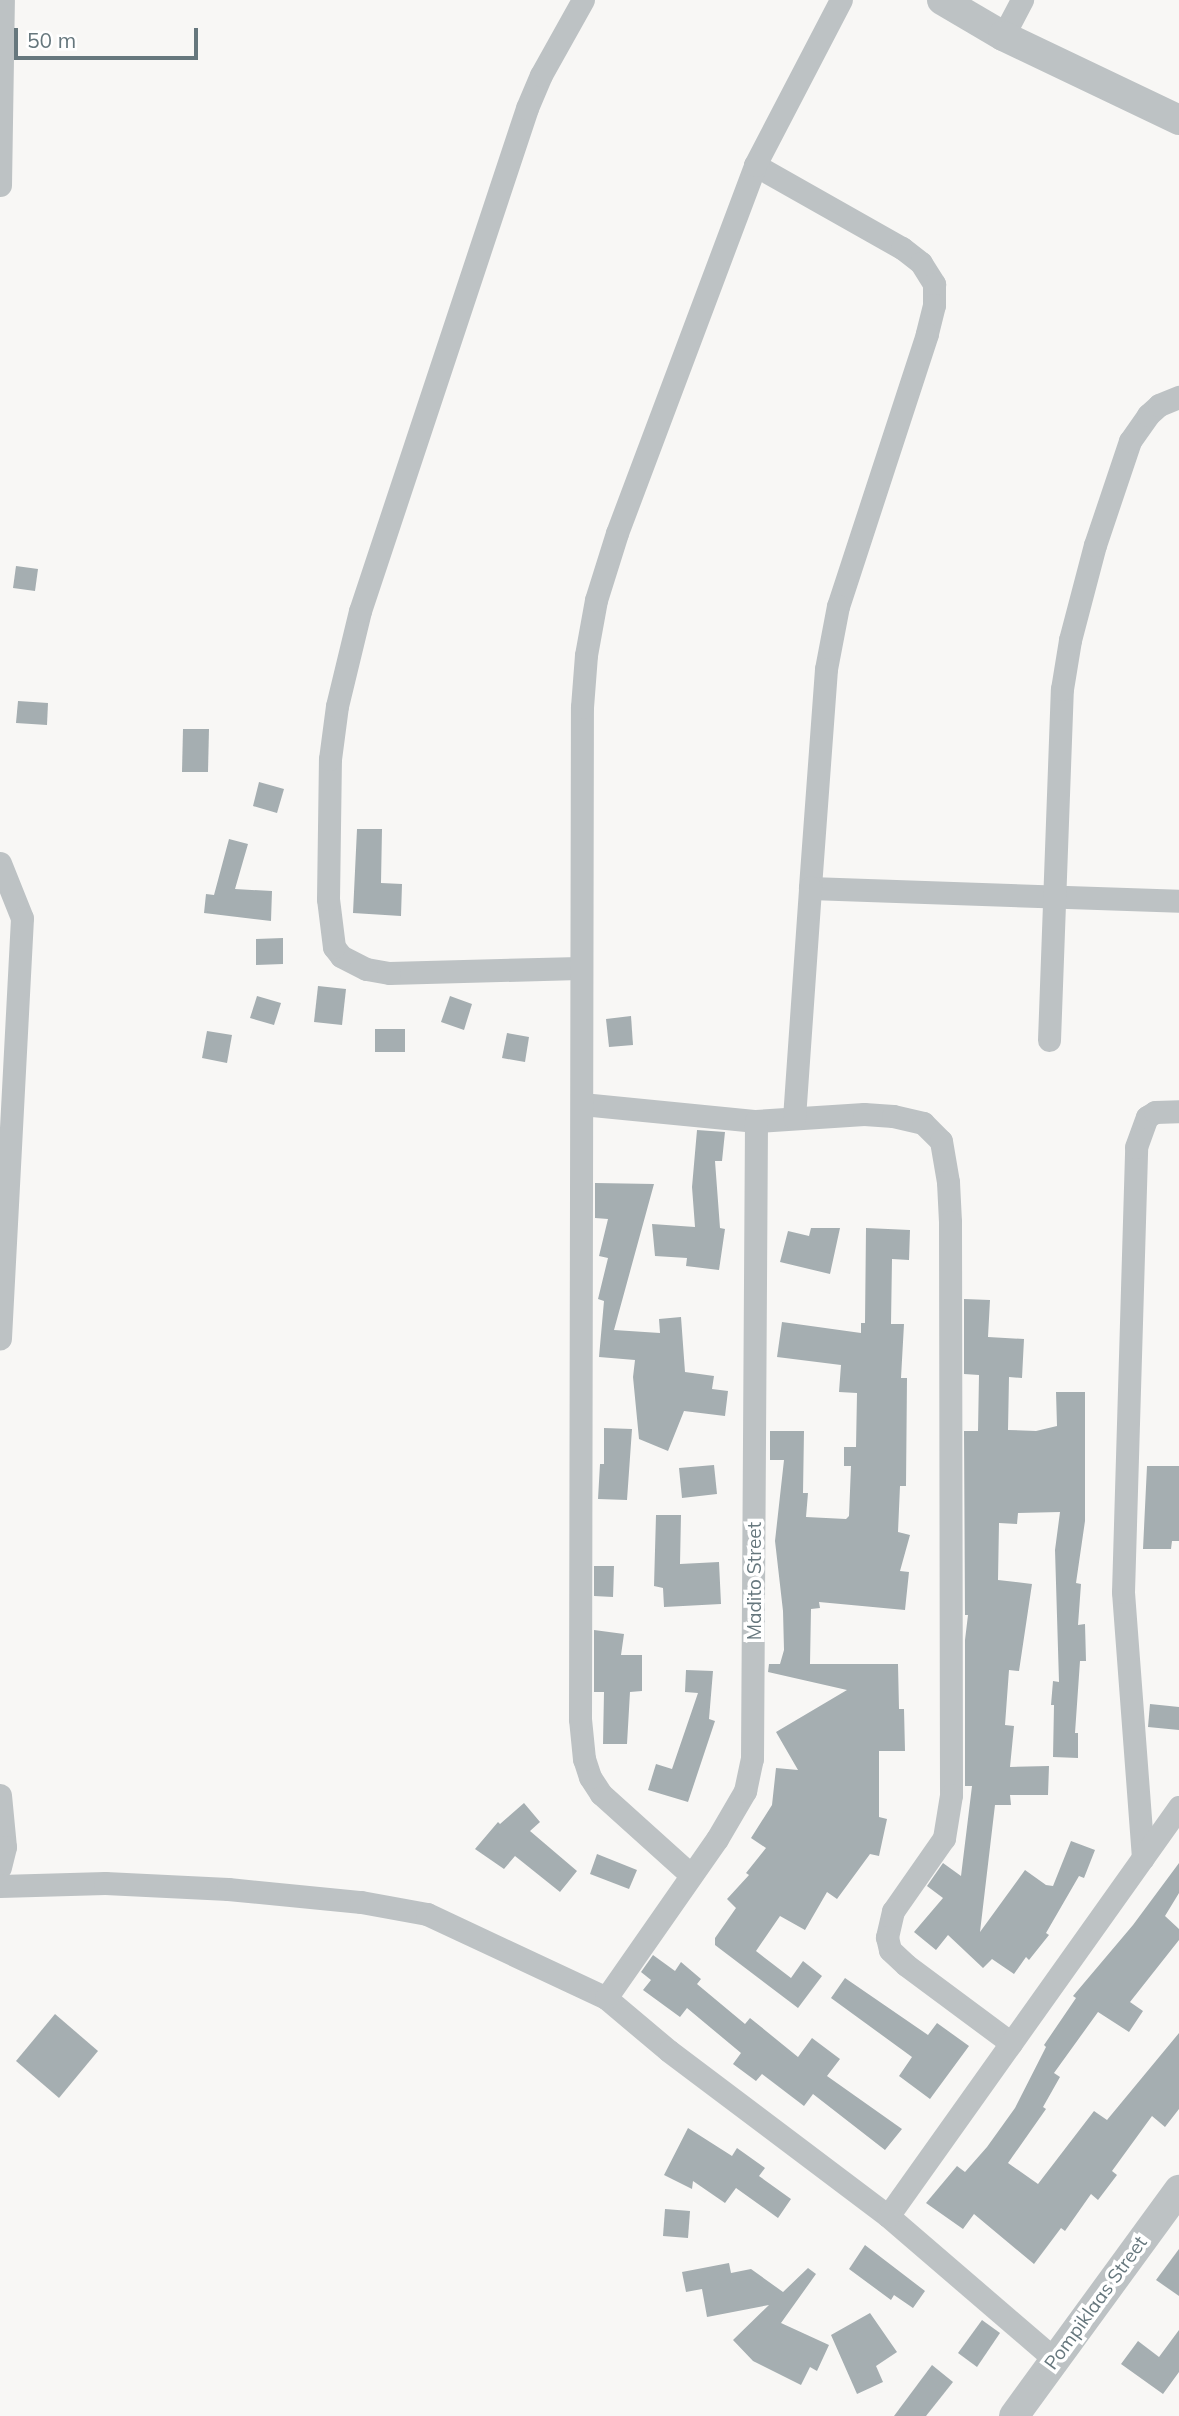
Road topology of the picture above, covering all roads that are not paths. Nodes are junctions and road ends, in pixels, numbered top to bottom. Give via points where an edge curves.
1 (3, 0) edge
2 (583, 0) edge
3 (841, 0) edge
4 (942, 0) edge
5 (1022, 0) edge
6 (1003, 36) junction
7 (1179, 120) edge
8 (755, 165) junction
9 (0, 185) edge
10 (1179, 397) edge
11 (1, 870) edge
12 (810, 888) junction
13 (1052, 895) junction
14 (1179, 901) edge
15 (579, 968) junction
16 (1049, 1040) dead end
17 (582, 1104) junction
18 (1179, 1111) edge
19 (6, 1115) edge
20 (794, 1118) junction
21 (756, 1121) junction
22 (0, 1338) edge
23 (0, 1795) edge
24 (1179, 1807) edge
25 (1143, 1858) junction
26 (0, 1867) edge
27 (691, 1875) junction
28 (0, 1886) edge
29 (606, 1997) junction
30 (1011, 2043) junction
31 (1179, 2190) edge
32 (888, 2216) junction
33 (1054, 2360) junction
34 (1014, 2416) edge

1 - 9 street
2 - 15 street via 527,108 357,623 330,759 328,899 334,947 366,969 389,973
3 - 8 street
4 - 6 street
5 - 6 street
6 - 7 street
8 - 12 street via 902,248 921,263 934,284 927,334 838,606 826,669
8 - 15 street via 596,600 582,708
10 - 13 street via 1148,415 1130,442 1079,599 1062,690
11 - 19 street via 22,918
12 - 13 street
12 - 20 street
13 - 14 street
13 - 16 street
15 - 17 street
17 - 21 street
17 - 27 street via 580,1719 584,1759 601,1794
18 - 25 street via 1147,1117 1136,1147 1123,1592
19 - 22 street
20 - 21 street
20 - 30 street via 893,1116 923,1123 941,1141 950,1222 951,1796 944,1838 893,1911 887,1937 890,1950 906,1965
21 - 27 street, Madito Street via 752,1759 745,1791
23 - 26 street via 5,1847
24 - 25 street
25 - 30 street
27 - 29 street, Madito Street
28 - 29 street via 105,1883 228,1889 361,1902 427,1914
29 - 32 street via 669,2051
30 - 32 street
31 - 33 street, Pompiklaas Street
32 - 33 street
33 - 34 street, Pompiklaas Street

